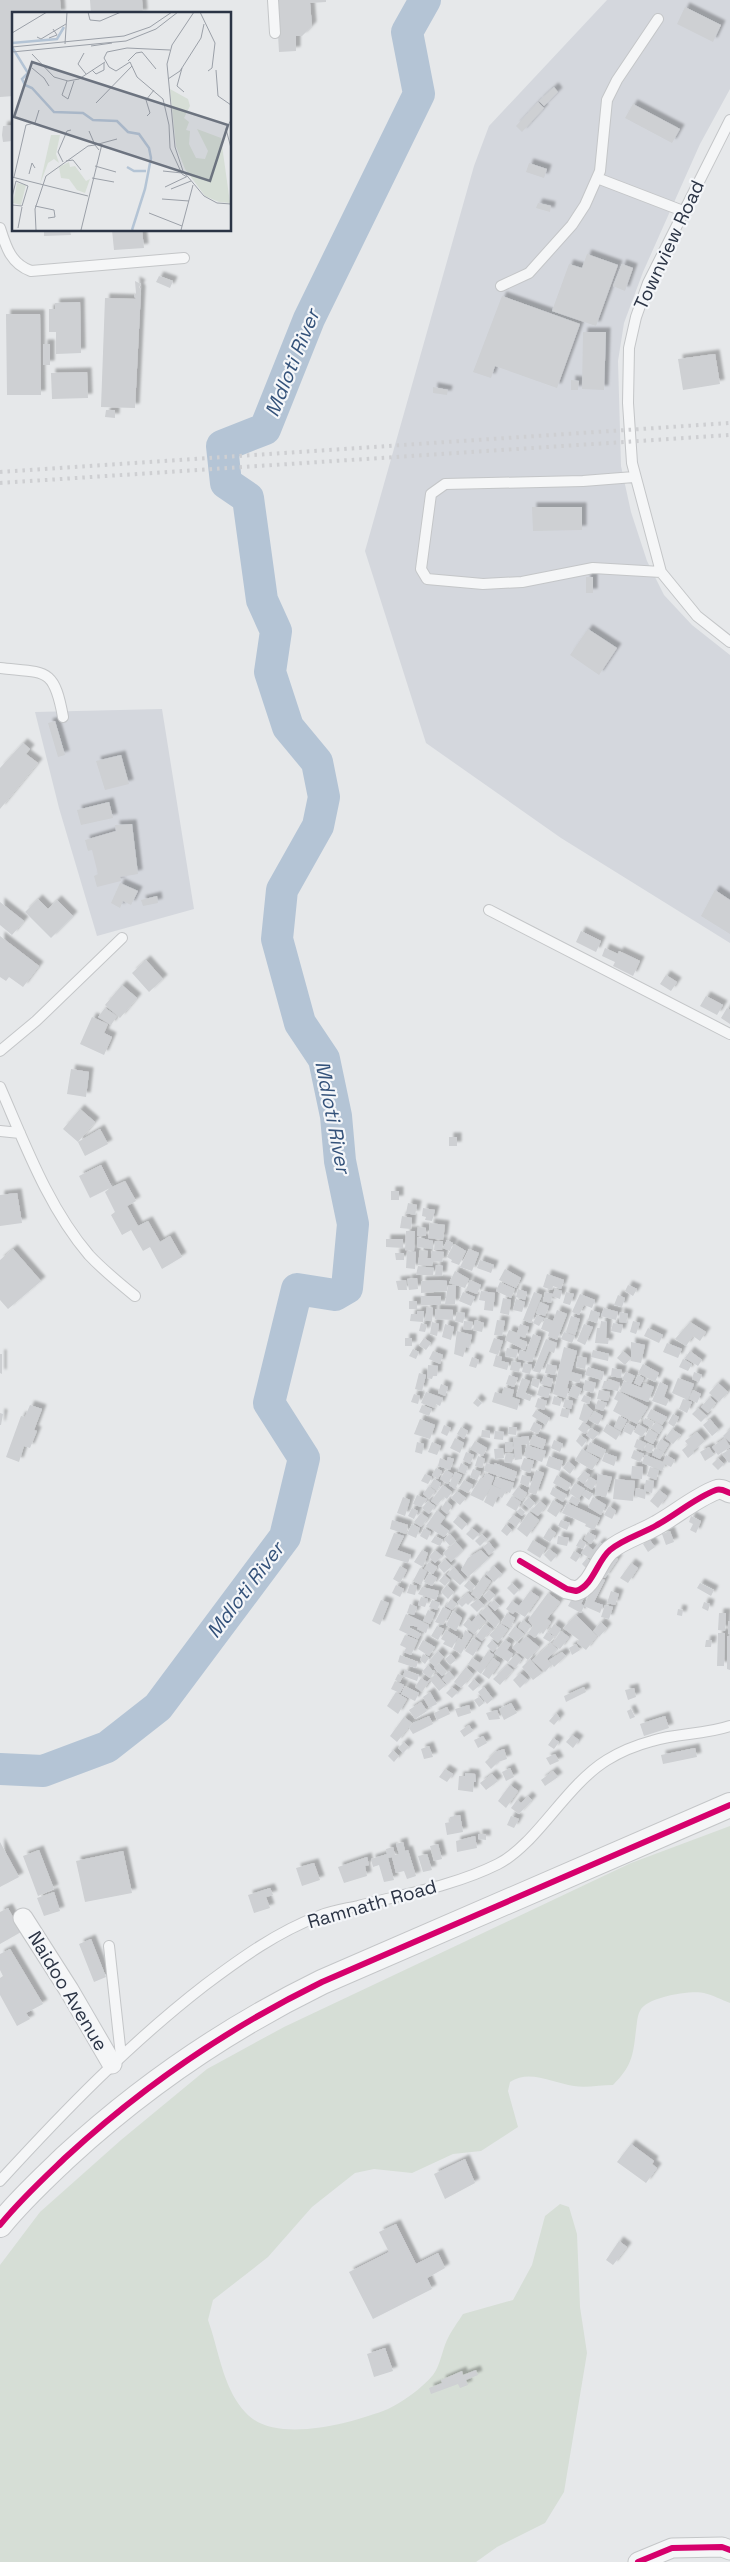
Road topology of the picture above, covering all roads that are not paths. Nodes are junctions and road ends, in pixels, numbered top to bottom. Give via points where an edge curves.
1 (273, 0) edge
2 (658, 19) dead end
3 (275, 33) dead end
4 (730, 120) edge
5 (597, 178) junction
6 (683, 211) junction
7 (0, 228) edge
8 (184, 258) dead end
9 (501, 286) dead end
10 (634, 477) junction
11 (660, 572) junction
12 (730, 642) edge
13 (0, 668) edge
14 (63, 717) dead end
15 (489, 910) dead end
16 (122, 938) dead end
17 (730, 1034) edge
18 (0, 1050) edge
19 (0, 1087) edge
20 (0, 1131) edge
21 (20, 1134) junction
22 (134, 1296) dead end
23 (730, 1493) edge
24 (520, 1561) dead end
25 (730, 1726) edge
26 (730, 1804) edge
27 (23, 1918) dead end
28 (109, 1946) dead end
29 (117, 2060) junction
30 (0, 2181) edge
31 (0, 2225) edge
32 (730, 2550) edge
33 (638, 2562) edge

1 - 3 lane
2 - 5 lane via 607,100 603,154
4 - 6 lane, Townview Road
5 - 6 lane
5 - 9 lane via 585,205 529,273
6 - 10 lane, Townview Road via 648,283 629,348 628,404
7 - 8 lane via 6,248 15,262 31,271
10 - 11 lane, Townview Road
10 - 11 lane via 583,482 445,484 431,494 421,569 428,579 483,584 522,582 594,568
11 - 12 lane, Townview Road via 698,616
13 - 14 lane via 44,673 51,678 60,698
15 - 17 lane
16 - 18 lane
19 - 21 lane
20 - 21 lane
21 - 22 lane via 74,1236 96,1262
23 - 24 street via 723,1489 714,1490 654,1527 620,1543 608,1551 580,1590 572,1591
25 - 29 lane, Ramnath Road via 703,1734 653,1740 606,1761 561,1800 514,1853 473,1876 320,1915 283,1933 235,1962 185,2000
26 - 31 street via 271,2007 221,2036 151,2085 98,2128 18,2202
27 - 29 street, Naidoo Avenue
28 - 29 lane
29 - 30 lane, Ramnath Road
32 - 33 street via 722,2547 672,2548

